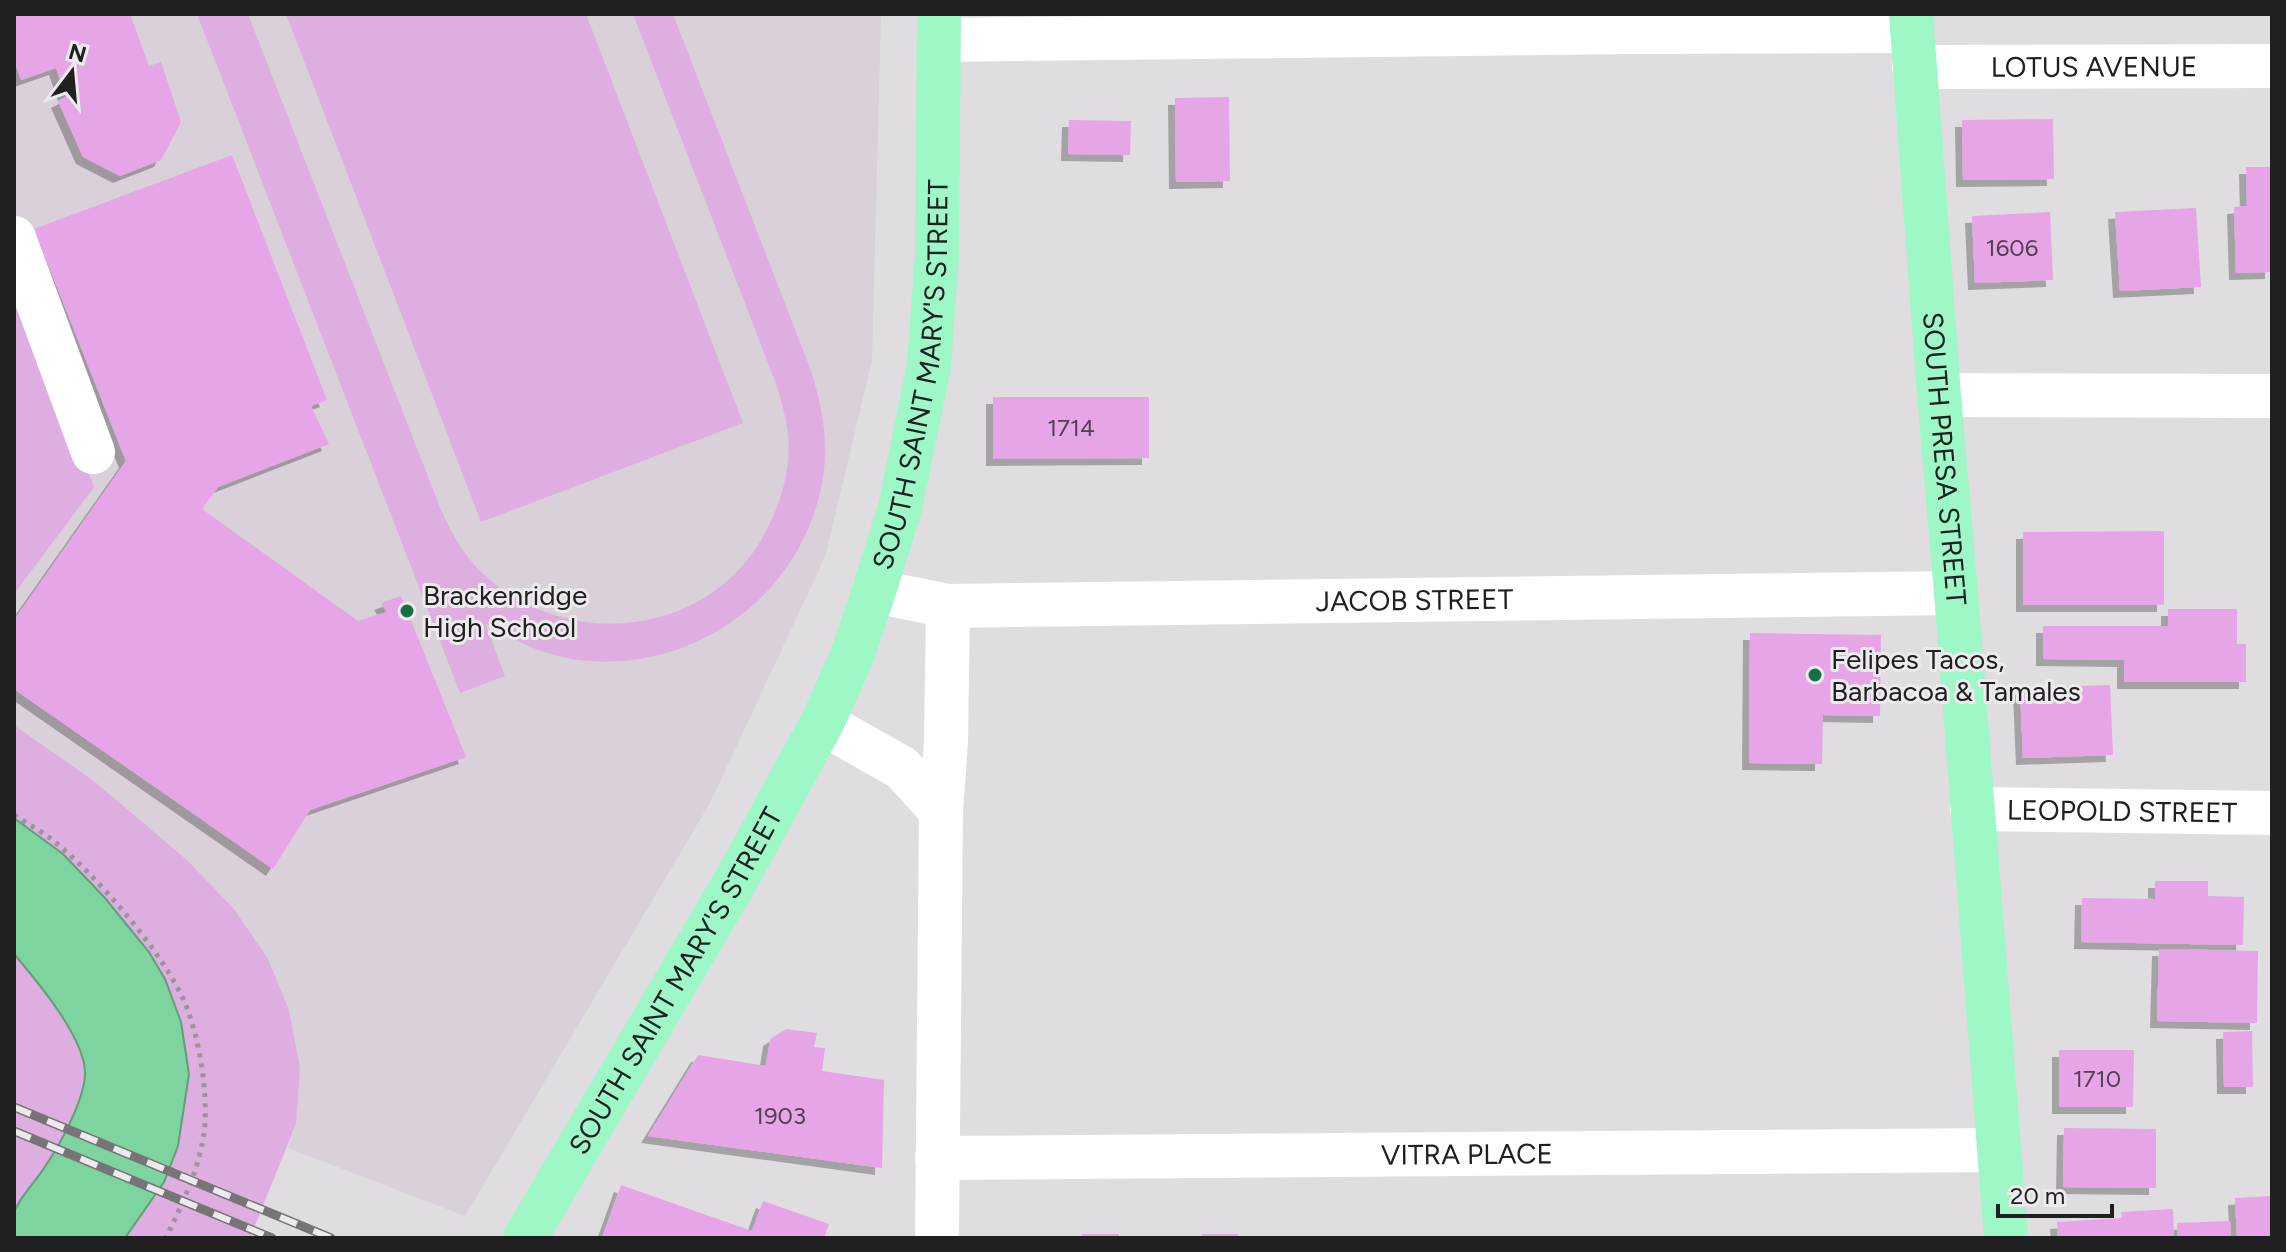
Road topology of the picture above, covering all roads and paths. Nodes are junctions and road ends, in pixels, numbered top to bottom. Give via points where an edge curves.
1 (1632, 23) edge
2 (939, 27) edge
3 (1912, 37) edge
4 (2272, 66) edge
5 (14, 238) edge
6 (1939, 395) junction
7 (2272, 396) edge
8 (93, 452) dead end
9 (874, 591) junction
10 (1956, 593) junction
11 (948, 606) junction
12 (822, 723) junction
13 (1972, 809) junction
14 (941, 811) junction
15 (2272, 813) edge
16 (14, 815) edge
17 (1999, 1150) junction
18 (937, 1158) junction
19 (166, 1238) edge
20 (525, 1238) edge
21 (937, 1238) edge
22 (2006, 1238) edge

1 - 2 street, LOTUS AVENUE
1 - 3 street, LOTUS AVENUE
2 - 9 main road, SOUTH SAINT MARY'S STREET via 937,254 929,366 900,508
3 - 4 street, LOTUS AVENUE
3 - 6 main road, SOUTH PRESA STREET
5 - 8 street
6 - 7 street
6 - 10 main road, SOUTH PRESA STREET
9 - 11 street, JACOB STREET
9 - 12 main road, SOUTH SAINT MARY'S STREET
10 - 11 street, JACOB STREET
10 - 13 main road, SOUTH PRESA STREET
11 - 14 street
12 - 14 street via 902,768
12 - 20 main road, SOUTH SAINT MARY'S STREET via 739,875
13 - 15 street, LEOPOLD STREET
13 - 17 main road, SOUTH PRESA STREET
14 - 18 street
16 - 19 path via 50,839 101,886 162,963 185,1003 202,1067 205,1123 199,1160
17 - 18 street, VITRA PLACE
17 - 22 main road, SOUTH PRESA STREET
18 - 21 street

